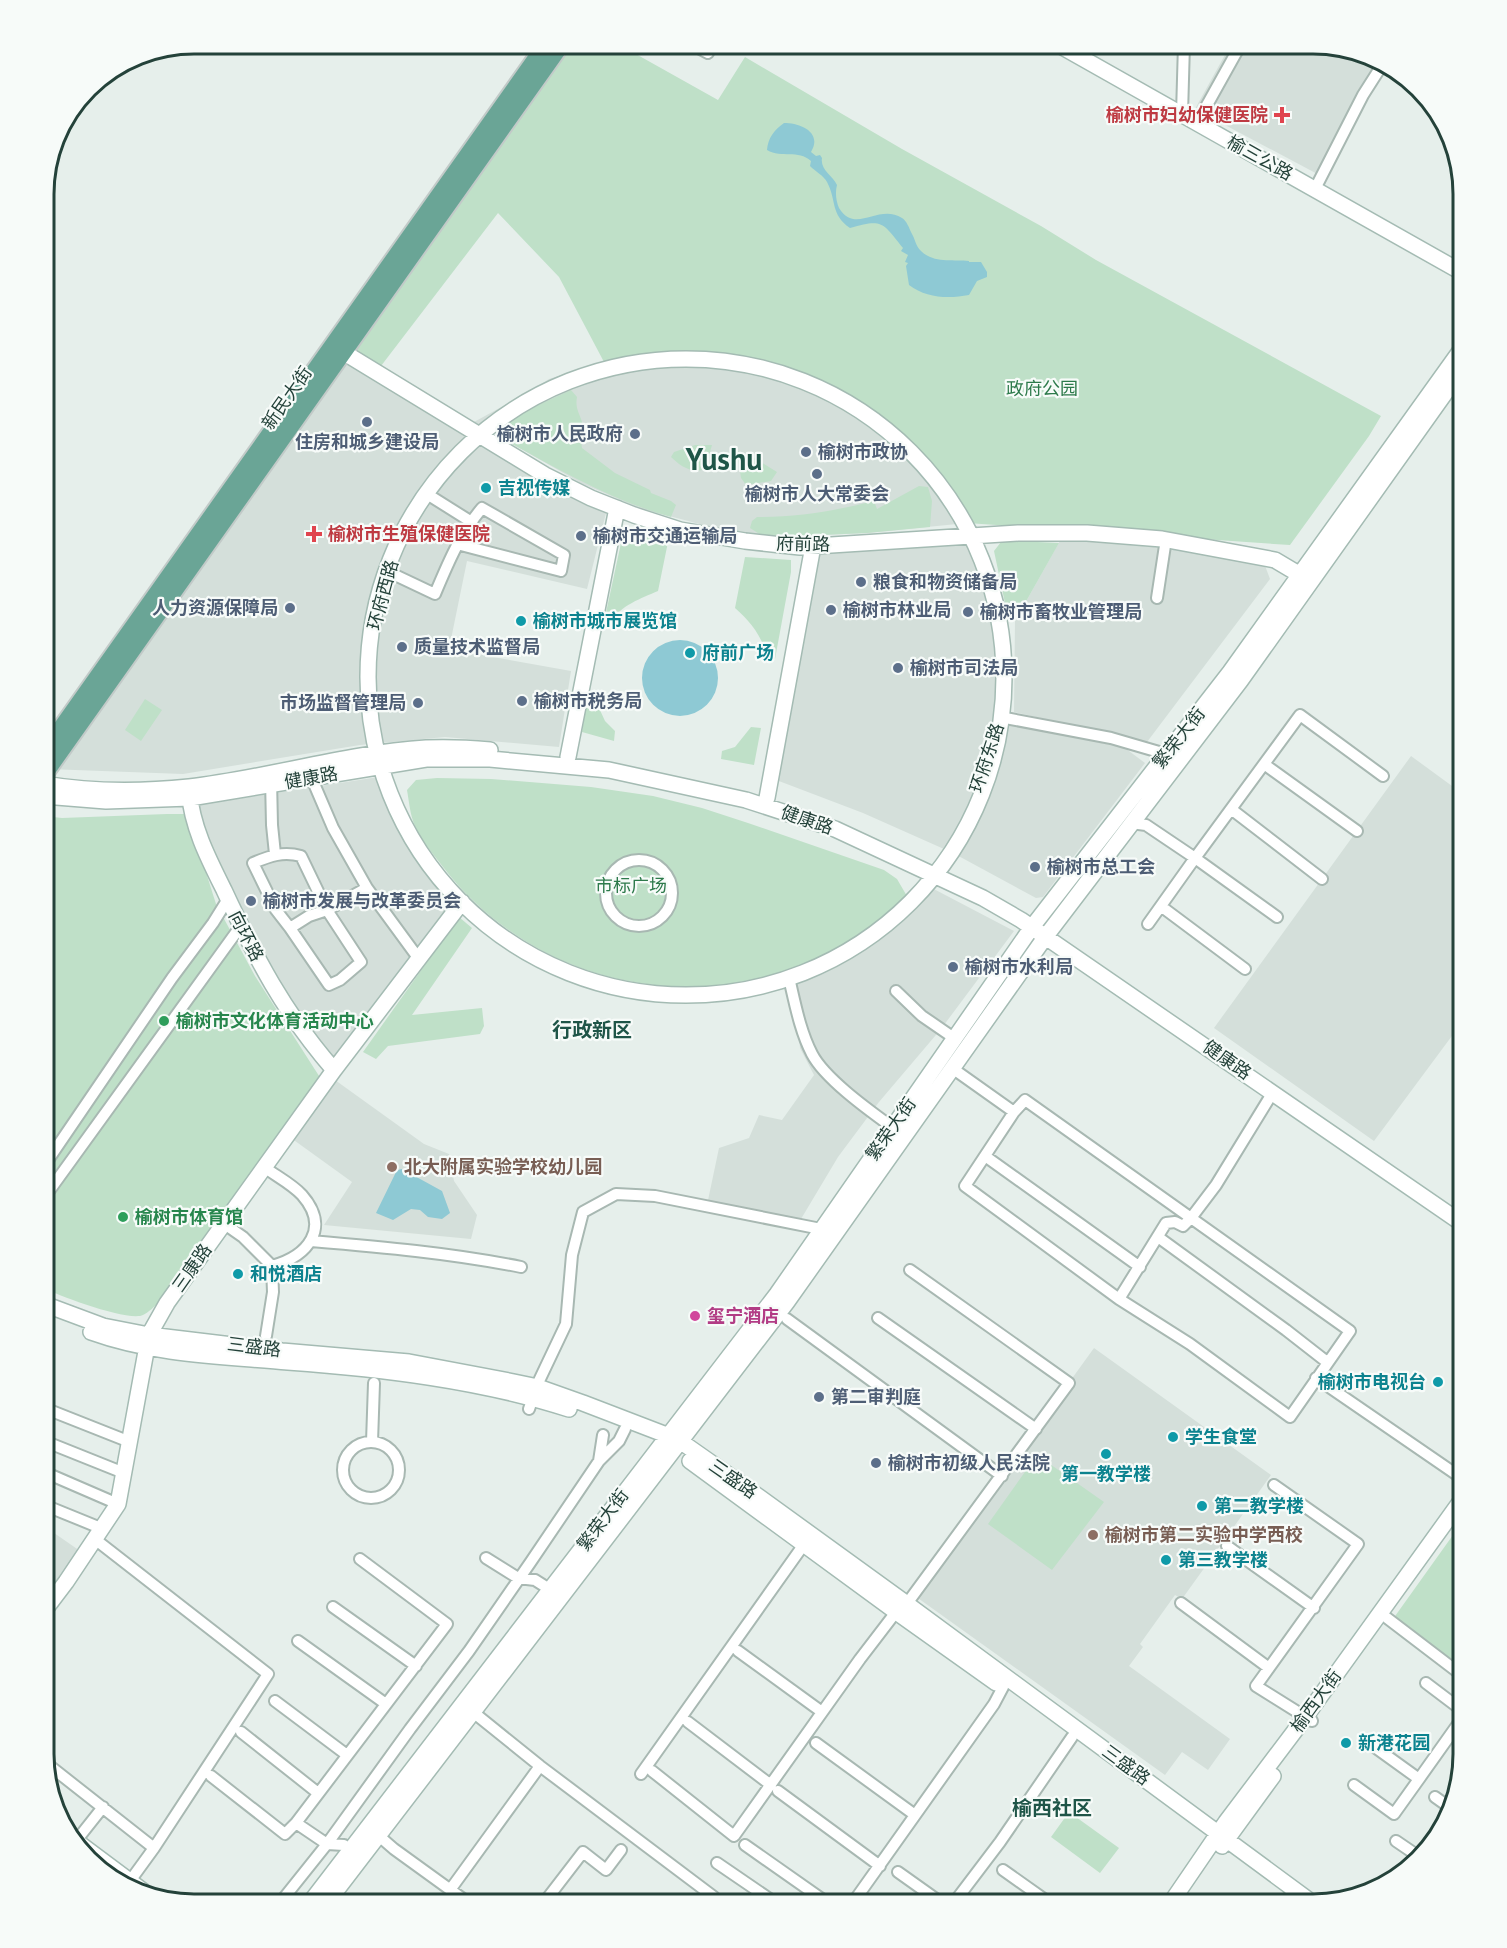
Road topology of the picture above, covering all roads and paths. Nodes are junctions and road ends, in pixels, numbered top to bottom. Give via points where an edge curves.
1 (539, 54) edge
2 (555, 54) edge
3 (1076, 54) edge
4 (1088, 54) edge
5 (1184, 54) edge
6 (1235, 54) edge
7 (1379, 70) edge
8 (1182, 110) junction
9 (1199, 120) junction
10 (1318, 183) junction
11 (1453, 257) edge
12 (1453, 267) edge
13 (338, 349) junction
14 (1453, 363) edge
15 (772, 370) joint
16 (1453, 383) edge
17 (480, 435) junction
18 (427, 494) junction
19 (617, 508) junction
20 (470, 521) junction
21 (972, 534) junction
22 (1166, 539) junction
23 (457, 544) junction
24 (813, 546) junction
25 (385, 575) junction
26 (1307, 579) junction
27 (1157, 598) dead end
28 (1000, 717) junction
29 (54, 738) edge
30 (1167, 754) junction
31 (568, 757) junction
32 (380, 760) junction
33 (54, 761) edge
34 (1264, 764) junction
35 (309, 772) junction
36 (1383, 776) dead end
37 (271, 779) junction
38 (54, 786) edge
39 (189, 793) junction
40 (54, 797) edge
41 (767, 798) junction
42 (1231, 809) junction
43 (1131, 823) junction
44 (1357, 831) dead end
45 (275, 854) junction
46 (1195, 858) junction
47 (939, 873) junction
48 (1322, 879) dead end
49 (367, 888) junction
50 (606, 888) joint
51 (228, 899) junction
52 (462, 902) junction
53 (1161, 907) junction
54 (327, 910) junction
55 (1277, 917) dead end
56 (1035, 923) junction
57 (1148, 924) dead end
58 (240, 927) junction
59 (290, 928) junction
60 (1049, 932) junction
61 (419, 958) junction
62 (1245, 969) dead end
63 (789, 978) junction
64 (607, 984) joint
65 (896, 991) dead end
66 (954, 1038) junction
67 (952, 1068) junction
68 (334, 1070) junction
69 (1273, 1092) junction
70 (1014, 1112) junction
71 (892, 1127) junction
72 (54, 1151) edge
73 (985, 1156) junction
74 (264, 1167) junction
75 (54, 1184) edge
76 (1453, 1206) edge
77 (1453, 1216) edge
78 (1191, 1218) junction
79 (224, 1223) junction
80 (821, 1229) junction
81 (1158, 1237) junction
82 (310, 1241) junction
83 (272, 1266) junction
84 (521, 1267) dead end
85 (1140, 1267) junction
86 (910, 1270) dead end
87 (1119, 1299) junction
88 (54, 1308) edge
89 (54, 1317) edge
90 (787, 1318) dead end
91 (878, 1318) dead end
92 (266, 1336) dead end
93 (147, 1341) junction
94 (1327, 1362) junction
95 (1316, 1378) junction
96 (374, 1383) dead end
97 (533, 1398) junction
98 (54, 1412) edge
99 (626, 1429) junction
100 (1036, 1429) junction
101 (603, 1435) dead end
102 (130, 1442) junction
103 (372, 1442) junction
104 (671, 1443) junction
105 (54, 1445) edge
106 (599, 1461) junction
107 (1453, 1471) edge
108 (124, 1473) junction
109 (54, 1476) edge
110 (1002, 1476) junction
111 (1274, 1485) dead end
112 (118, 1504) junction
113 (54, 1510) edge
114 (1453, 1514) edge
115 (1453, 1531) edge
116 (99, 1534) junction
117 (807, 1539) junction
118 (1227, 1546) dead end
119 (486, 1558) dead end
120 (360, 1559) dead end
121 (518, 1578) junction
122 (555, 1594) junction
123 (54, 1597) edge
124 (1181, 1603) dead end
125 (333, 1607) dead end
126 (1314, 1608) junction
127 (900, 1610) junction
128 (1387, 1618) junction
129 (298, 1641) dead end
130 (738, 1651) dead end
131 (416, 1666) junction
132 (1269, 1668) junction
133 (1453, 1668) edge
134 (1426, 1683) dead end
135 (1002, 1687) junction
136 (275, 1701) dead end
137 (1453, 1703) edge
138 (387, 1704) junction
139 (473, 1712) junction
140 (822, 1712) junction
141 (1309, 1719) junction
142 (688, 1722) dead end
143 (241, 1732) dead end
144 (1453, 1732) edge
145 (1072, 1737) junction
146 (816, 1743) dead end
147 (1376, 1748) dead end
148 (347, 1755) junction
149 (540, 1766) junction
150 (55, 1770) edge
151 (211, 1776) dead end
152 (1419, 1779) junction
153 (1354, 1785) dead end
154 (775, 1788) junction
155 (318, 1793) junction
156 (1436, 1797) dead end
157 (1444, 1803) edge
158 (103, 1807) junction
159 (915, 1815) junction
160 (296, 1823) junction
161 (78, 1832) edge
162 (379, 1836) junction
163 (1220, 1840) junction
164 (1396, 1841) dead end
165 (327, 1844) junction
166 (745, 1845) dead end
167 (154, 1848) junction
168 (621, 1850) dead end
169 (1412, 1852) edge
170 (355, 1855) junction
171 (717, 1863) dead end
172 (880, 1866) junction
173 (1003, 1870) dead end
174 (898, 1872) dead end
175 (132, 1879) edge
176 (450, 1890) junction
177 (288, 1894) edge
178 (319, 1894) edge
179 (332, 1894) edge
180 (455, 1894) edge
181 (552, 1894) edge
182 (710, 1894) edge
183 (761, 1894) edge
184 (814, 1894) edge
185 (860, 1894) edge
186 (928, 1894) edge
187 (961, 1894) edge
188 (1036, 1894) edge
189 (1178, 1894) edge
190 (1187, 1894) edge
191 (1283, 1894) edge
192 (1299, 1894) edge

1 - 13 main road, 新民大街
2 - 13 main road, 新民大街
3 - 8 main road, 榆三公路
4 - 8 main road, 榆三公路
5 - 8 street
6 - 9 street
7 - 10 street
8 - 9 main road, 榆三公路
9 - 10 main road, 榆三公路
9 - 12 main road, 榆三公路
10 - 11 main road, 榆三公路
13 - 17 main road, 府前路
13 - 29 main road, 新民大街
13 - 33 main road, 新民大街
14 - 26 main road, 繁荣大街
15 - 17 main road, 环府西路 via 684,359 626,365 555,387 516,408
15 - 21 main road, 环府东路 via 854,405 890,431 950,496
16 - 26 main road, 繁荣大街
17 - 18 main road, 环府西路 via 448,466
17 - 19 main road, 府前路 via 545,475
18 - 20 street
18 - 25 main road, 环府西路 via 399,539
19 - 24 main road, 府前路 via 710,536
19 - 31 main road
20 - 23 street
20 - 23 street via 482,508 564,555 561,571
21 - 22 main road, 府前路 via 1086,533
21 - 24 main road, 府前路
21 - 28 main road, 环府东路 via 986,570 999,625 1003,681
22 - 26 main road, 府前路 via 1275,560
22 - 27 street
23 - 25 street via 435,594 397,576
24 - 41 main road
25 - 32 main road, 环府西路 via 373,623 368,667 370,711
26 - 30 main road, 繁荣大街
26 - 43 main road, 繁荣大街 via 1241,680
28 - 30 street via 1111,738
28 - 47 main road, 环府东路 via 961,833
30 - 56 main road, 繁荣大街
31 - 32 main road, 健康路 via 426,748
31 - 41 main road, 健康路 via 610,761
32 - 35 main road, 健康路
32 - 47 main road, 健康路 via 490,759 609,770 796,815
32 - 52 main road, 环府西路 via 392,798 416,845
34 - 36 street via 1300,715
34 - 42 street
34 - 44 street
35 - 37 main road, 健康路
35 - 49 street via 333,828
37 - 39 main road, 健康路
37 - 45 street
38 - 39 main road, 健康路
39 - 40 main road, 健康路 via 106,801
39 - 51 main road, 向环路 via 198,836
41 - 47 main road, 健康路 via 835,822
42 - 46 street
42 - 48 street
43 - 46 street via 1146,825
43 - 60 main road, 繁荣大街
45 - 54 street via 301,855
45 - 59 street via 253,863 276,910
46 - 53 street
46 - 55 street
47 - 56 main road, 健康路
47 - 63 main road, 环府东路 via 873,936 839,957
49 - 54 street
49 - 61 street
50 - 50 street via 615,870 640,860 665,872 672,889 662,917 634,925 616,916
51 - 58 main road, 向环路
51 - 72 street
52 - 61 main road, 三康路
52 - 64 main road, 环府西路 via 499,934 533,955
53 - 57 street
53 - 62 street
54 - 59 street
54 - 59 street via 361,962 340,980 329,985
56 - 60 main road, 健康路
56 - 66 main road, 繁荣大街
58 - 68 main road, 向环路 via 275,990
58 - 75 street
60 - 67 main road, 繁荣大街
60 - 69 main road, 健康路
60 - 76 main road, 健康路
61 - 68 main road, 三康路
63 - 64 main road, 环府东路 via 725,993 686,995
63 - 71 street via 813,1056 862,1105
65 - 66 street via 922,1016
66 - 71 main road, 繁荣大街
67 - 70 street
67 - 104 main road, 繁荣大街 via 787,1302
68 - 74 main road, 三康路
69 - 77 main road, 健康路
69 - 78 street
70 - 73 street
70 - 78 street via 1025,1100
71 - 80 main road, 繁荣大街
73 - 85 street
73 - 87 street via 965,1186
74 - 79 main road, 三康路
74 - 82 street via 302,1195 315,1217
78 - 81 street via 1183,1226 1166,1223
78 - 94 street via 1350,1331
79 - 83 street
79 - 93 main road, 三康路 via 167,1303
80 - 97 street via 655,1196 616,1194 583,1212 572,1255 566,1324
80 - 104 main road, 繁荣大街
81 - 85 street
81 - 94 street
82 - 83 street via 304,1251
82 - 84 street via 445,1254
83 - 92 street via 273,1293
85 - 87 street
86 - 100 street via 1069,1383
87 - 95 street via 1190,1344 1290,1417
88 - 93 main road, 三盛路
89 - 93 main road via 110,1338
90 - 110 street
91 - 100 street
93 - 97 main road, 三盛路 via 409,1362
93 - 102 main road, 三康路
94 - 95 street
95 - 107 street
96 - 103 street
97 - 99 main road, 三盛路
97 - 104 main road, 三盛路
98 - 102 street
99 - 104 main road, 三盛路
99 - 106 street
100 - 110 street
101 - 106 street
102 - 108 main road, 三康路
103 - 103 street via 348,1453 343,1470 352,1490 371,1498 395,1485 399,1467 390,1449
104 - 117 main road, 三盛路
104 - 122 main road, 繁荣大街
105 - 108 street
106 - 121 street
108 - 112 main road, 三康路
109 - 112 street
110 - 127 street
111 - 126 street via 1358,1544
112 - 116 main road, 三康路
113 - 116 street
114 - 141 main road, 榆西大街
115 - 128 main road, 榆西大街
116 - 123 main road, 三康路
116 - 167 street via 268,1674
117 - 127 main road, 三盛路
117 - 154 street via 646,1773 734,1836
118 - 126 street
119 - 121 street
120 - 131 street via 447,1624
121 - 122 street via 536,1580
121 - 165 street
122 - 139 main road, 繁荣大街
122 - 170 main road, 繁荣大街
124 - 132 street
125 - 131 street
126 - 132 street
127 - 135 main road, 三盛路
127 - 140 street
127 - 163 main road, 三盛路
128 - 133 street
128 - 141 main road, 榆西大街
129 - 138 street
130 - 140 street
131 - 138 street
132 - 141 street via 1256,1686
134 - 137 street
135 - 145 main road, 三盛路
135 - 159 street
136 - 148 street
138 - 148 street
139 - 149 street
139 - 162 main road, 繁荣大街
140 - 154 street
141 - 163 main road, 榆西大街
142 - 154 street
143 - 155 street
144 - 152 street
145 - 163 main road, 三盛路
145 - 187 street
146 - 159 street
147 - 152 street
148 - 155 street
149 - 176 street
149 - 182 street
150 - 158 street
151 - 160 street via 285,1834
152 - 153 street via 1394,1814
154 - 172 street
155 - 160 street
156 - 157 street
158 - 161 street
158 - 167 street
159 - 172 street
160 - 165 street
162 - 170 main road, 繁荣大街
162 - 176 street
163 - 189 main road, 榆西大街
163 - 190 main road, 榆西大街
163 - 191 main road, 三盛路
163 - 192 main road, 三盛路
164 - 169 street
165 - 170 street via 344,1845
165 - 177 street
166 - 184 street
167 - 175 street
168 - 181 street via 606,1870 584,1852
170 - 178 main road, 繁荣大街
170 - 179 main road, 繁荣大街
171 - 183 street
172 - 185 street
173 - 188 street
174 - 186 street
176 - 180 street

